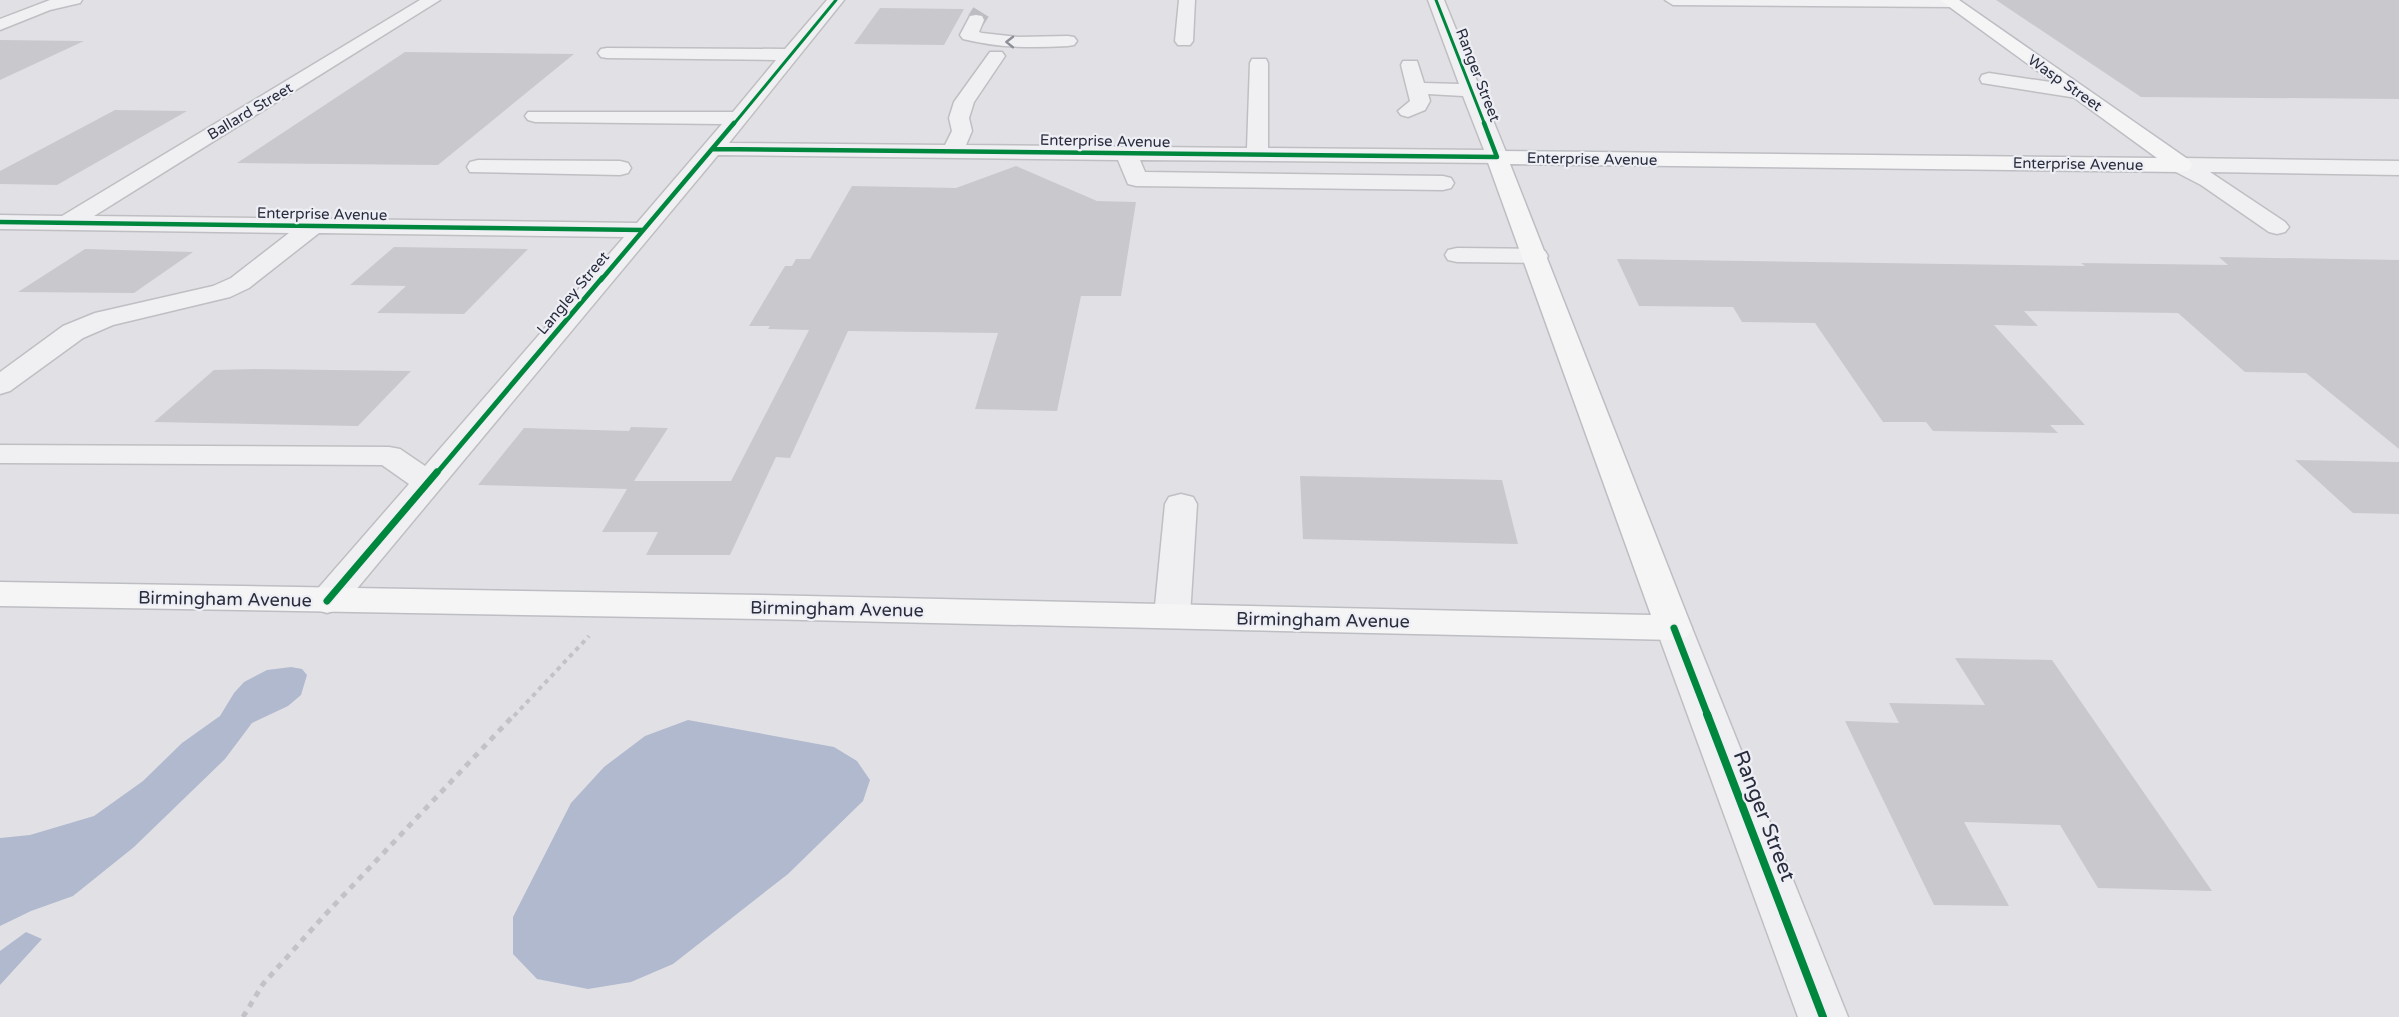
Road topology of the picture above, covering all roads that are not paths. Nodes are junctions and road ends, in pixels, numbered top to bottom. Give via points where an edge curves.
1 (74, 0) edge
2 (432, 0) edge
3 (836, 0) edge
4 (1187, 0) edge
5 (1436, 0) edge
6 (1673, 0) edge
7 (1950, 1) edge
8 (981, 11) tunnel mouth
9 (0, 25) edge
10 (1068, 41) dead end
11 (1184, 41) dead end
12 (607, 53) dead end
13 (792, 55) junction
14 (996, 56) dead end
15 (1259, 63) dead end
16 (1410, 65) dead end
17 (1989, 79) dead end
18 (1416, 88) junction
19 (1471, 90) junction
20 (2077, 92) junction
21 (1408, 111) dead end
22 (535, 116) dead end
23 (739, 118) junction
24 (712, 149) junction
25 (953, 152) junction
26 (1127, 153) junction
27 (1257, 155) junction
28 (1369, 156) junction
29 (1497, 158) junction
30 (2181, 165) junction
31 (478, 166) dead end
32 (620, 168) dead end
33 (2399, 168) edge
34 (1377, 182) junction
35 (1443, 183) dead end
36 (0, 222) edge
37 (68, 222) junction
38 (313, 226) junction
39 (2277, 227) dead end
40 (643, 230) junction
41 (1457, 255) dead end
42 (1536, 256) junction
43 (0, 386) edge
44 (0, 454) edge
45 (428, 483) junction
46 (1181, 504) dead end
47 (0, 594) edge
48 (327, 601) junction
49 (1172, 616) junction
50 (1674, 628) junction
51 (1823, 1017) edge

1 - 9 street via 45,6
2 - 37 street, Ballard Street
3 - 13 street, Langley Street
4 - 11 street
5 - 19 street, Ranger Street
6 - 7 street
7 - 20 main road, Wasp Street
10 -> 8 street via 999,42 969,35
12 - 13 street
13 - 23 street, Langley Street
14 - 25 street via 964,102 959,118 962,131
15 - 27 street
16 - 18 street
17 - 20 street
18 - 19 street
18 - 21 street via 1420,101
19 - 29 street, Ranger Street
20 - 30 main road, Wasp Street
22 - 23 street
23 - 24 street, Langley Street
24 - 25 street, Enterprise Avenue
24 - 40 street, Langley Street
25 - 26 street, Enterprise Avenue
26 - 27 street, Enterprise Avenue
26 - 34 street via 1136,179
27 - 28 street, Enterprise Avenue
28 - 29 street, Enterprise Avenue
28 - 34 street
29 - 30 main road, Enterprise Avenue
29 - 42 main road, Ranger Street
30 - 33 street, Enterprise Avenue
30 - 39 street
31 - 32 street
34 - 35 street
36 - 37 street, Enterprise Avenue
37 - 38 street, Enterprise Avenue
38 - 40 street, Enterprise Avenue
38 - 43 street via 240,283 221,292 104,320 74,332
40 - 45 street, Langley Street
41 - 42 street
42 - 50 main road, Ranger Street
44 - 45 street via 389,456
45 - 48 street, Langley Street
46 - 49 street
47 - 48 main road, Birmingham Avenue
48 - 49 main road, Birmingham Avenue
49 - 50 main road, Birmingham Avenue
50 - 51 street, Ranger Street

